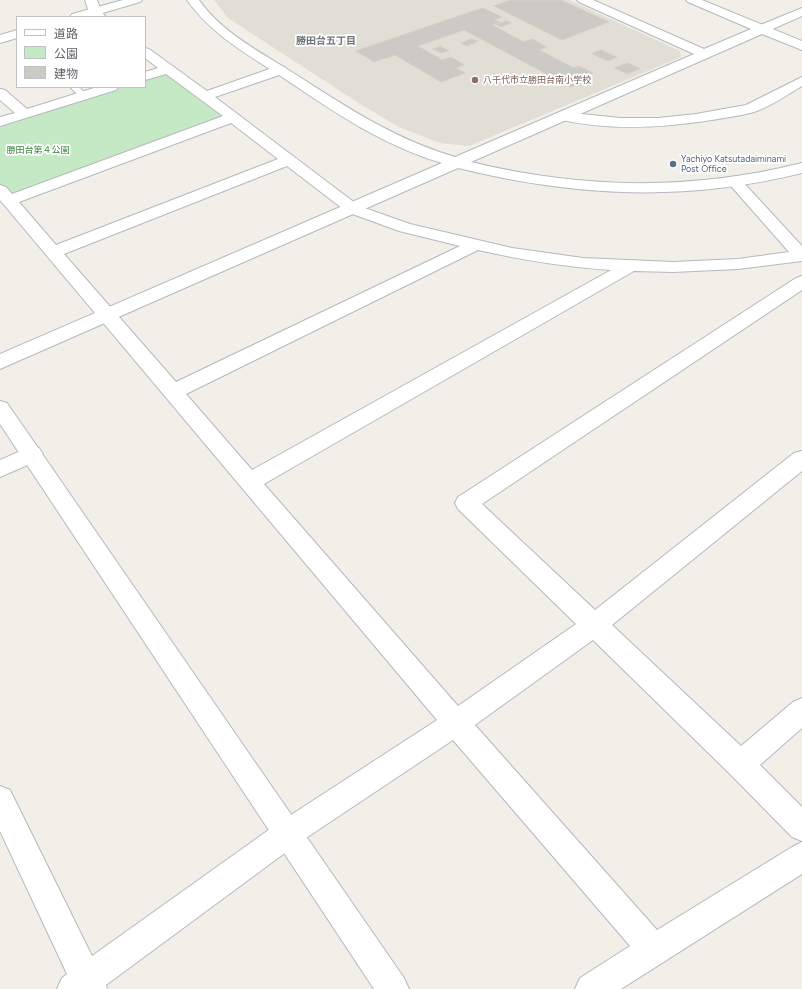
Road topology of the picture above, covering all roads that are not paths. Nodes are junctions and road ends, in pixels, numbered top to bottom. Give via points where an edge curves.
1 (136, 0) edge
2 (193, 0) edge
3 (584, 0) edge
4 (692, 0) edge
5 (96, 10) edge
6 (802, 12) edge
7 (79, 16) edge
8 (762, 29) junction
9 (16, 34) edge
10 (0, 39) edge
11 (802, 46) edge
12 (146, 53) edge
13 (704, 54) junction
14 (167, 69) junction
15 (280, 70) junction
16 (146, 76) edge
17 (802, 81) edge
18 (103, 88) edge
19 (79, 91) edge
20 (0, 93) edge
21 (205, 96) junction
22 (25, 114) junction
23 (563, 116) junction
24 (232, 118) junction
25 (0, 122) edge
26 (288, 160) junction
27 (456, 162) junction
28 (802, 168) edge
29 (736, 183) junction
30 (4, 195) edge
31 (353, 209) junction
32 (475, 245) junction
33 (53, 252) junction
34 (802, 255) edge
35 (631, 266) junction
36 (802, 282) edge
37 (106, 315) junction
38 (0, 362) edge
39 (173, 392) junction
40 (0, 408) edge
41 (32, 454) junction
42 (802, 459) edge
43 (0, 469) edge
44 (249, 482) junction
45 (594, 625) junction
46 (802, 711) edge
47 (456, 723) junction
48 (740, 764) junction
49 (0, 800) edge
50 (802, 827) edge
51 (287, 834) junction
52 (802, 857) edge
53 (653, 949) junction
54 (83, 986) edge
55 (393, 989) edge
56 (591, 989) edge

1 - 5 street
2 - 15 street via 210,21
3 - 13 street
4 - 8 street
5 - 7 street
6 - 8 street
8 - 11 street
8 - 13 street
9 - 10 street
12 - 14 street
13 - 23 street
14 - 16 street
14 - 21 street
15 - 21 street
15 - 27 street via 357,121 426,153
17 - 23 street via 750,108 707,116 627,123 593,122
18 - 19 street
19 - 22 street
20 - 22 street
21 - 24 street
22 - 25 street
23 - 27 street
24 - 26 street
24 - 30 street
26 - 31 street
26 - 33 street
27 - 29 street via 519,176 596,187 673,188
27 - 31 street
28 - 29 street
29 - 34 street
30 - 33 street
31 - 32 street via 405,228
31 - 37 street
32 - 35 street via 512,254
32 - 39 street
33 - 37 street
34 - 35 street via 738,264
35 - 44 street
36 - 45 street via 466,503
37 - 38 street
37 - 39 street
39 - 44 street
40 - 41 street
41 - 43 street
41 - 51 street
42 - 45 street
44 - 47 street
45 - 47 street
45 - 48 street
46 - 48 street
47 - 51 street
47 - 53 street
48 - 50 street
49 - 54 street
51 - 54 street
51 - 55 street
52 - 53 street
53 - 56 street

